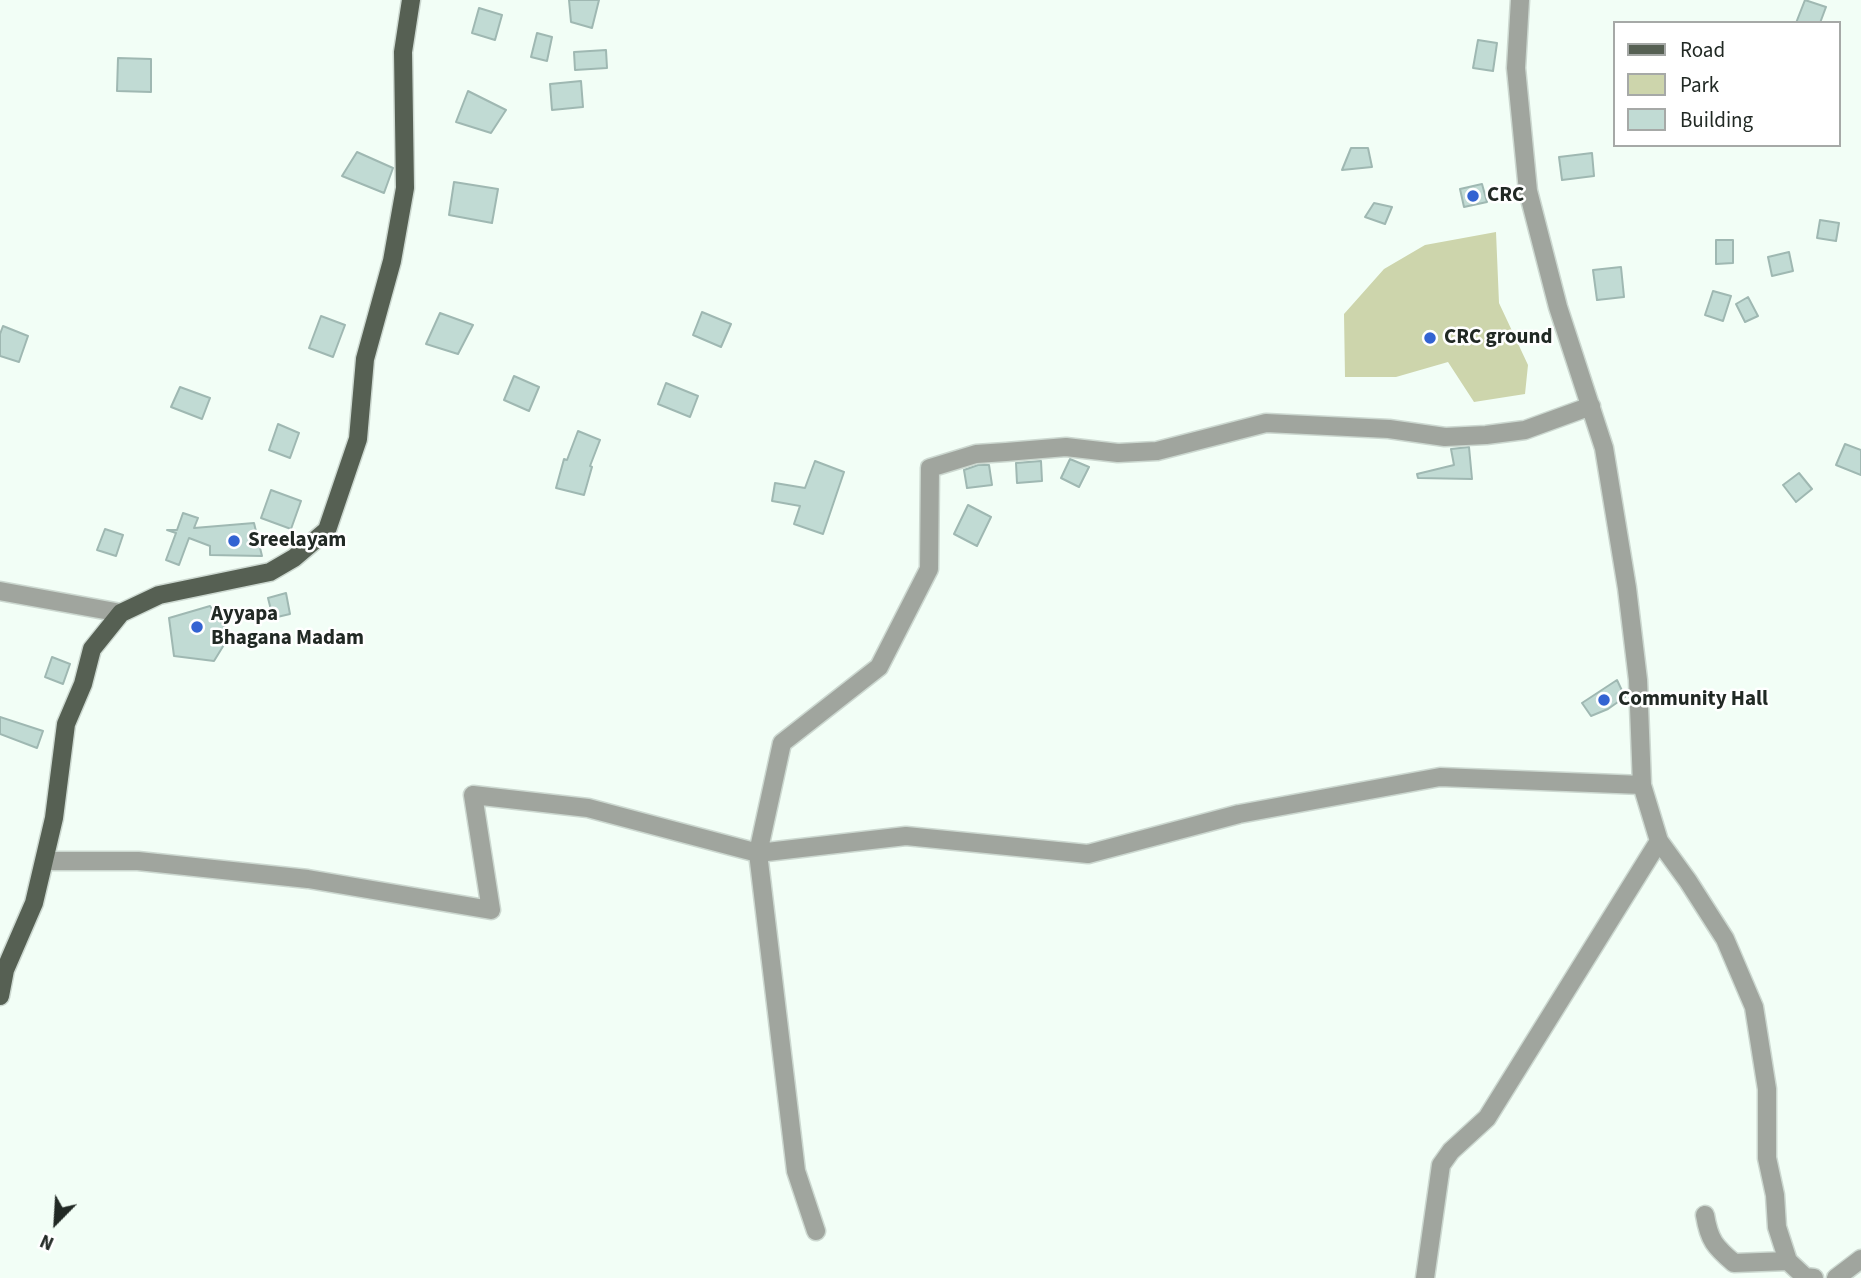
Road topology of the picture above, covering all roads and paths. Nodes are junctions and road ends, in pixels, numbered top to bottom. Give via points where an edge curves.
1 (411, 0) edge
2 (1520, 0) edge
3 (1591, 406) junction
4 (0, 591) edge
5 (121, 613) junction
6 (1642, 785) junction
7 (1659, 841) junction
8 (758, 853) junction
9 (45, 861) junction
10 (0, 996) edge
11 (1705, 1215) dead end
12 (816, 1231) dead end
13 (1861, 1259) edge
14 (1788, 1261) junction
15 (1425, 1278) edge
16 (1808, 1278) edge
17 (1836, 1278) edge

1 - 5 main road via 403,52 405,188 393,261 365,359 358,439 327,530 270,572 159,595
2 - 3 street via 1516,68 1528,191 1558,307
3 - 6 street via 1604,448 1627,588 1639,680
3 - 8 street via 1525,430 1486,435 1445,438 1389,429 1266,423 1157,450 1118,453 1066,447 976,454 930,468 929,569 879,667 782,743
4 - 5 street
5 - 9 main road via 92,649 66,724
6 - 7 street
6 - 8 street via 1440,777 1239,814 1088,854 906,836
7 - 14 street via 1725,939 1754,1007 1767,1089 1767,1158 1776,1195 1777,1227
7 - 15 street via 1487,1118 1441,1165
8 - 9 street via 587,808 473,795 491,910 308,879 138,861
8 - 12 street via 796,1171
9 - 10 main road
11 - 14 street via 1717,1249 1734,1263
13 - 17 street
14 - 16 street

